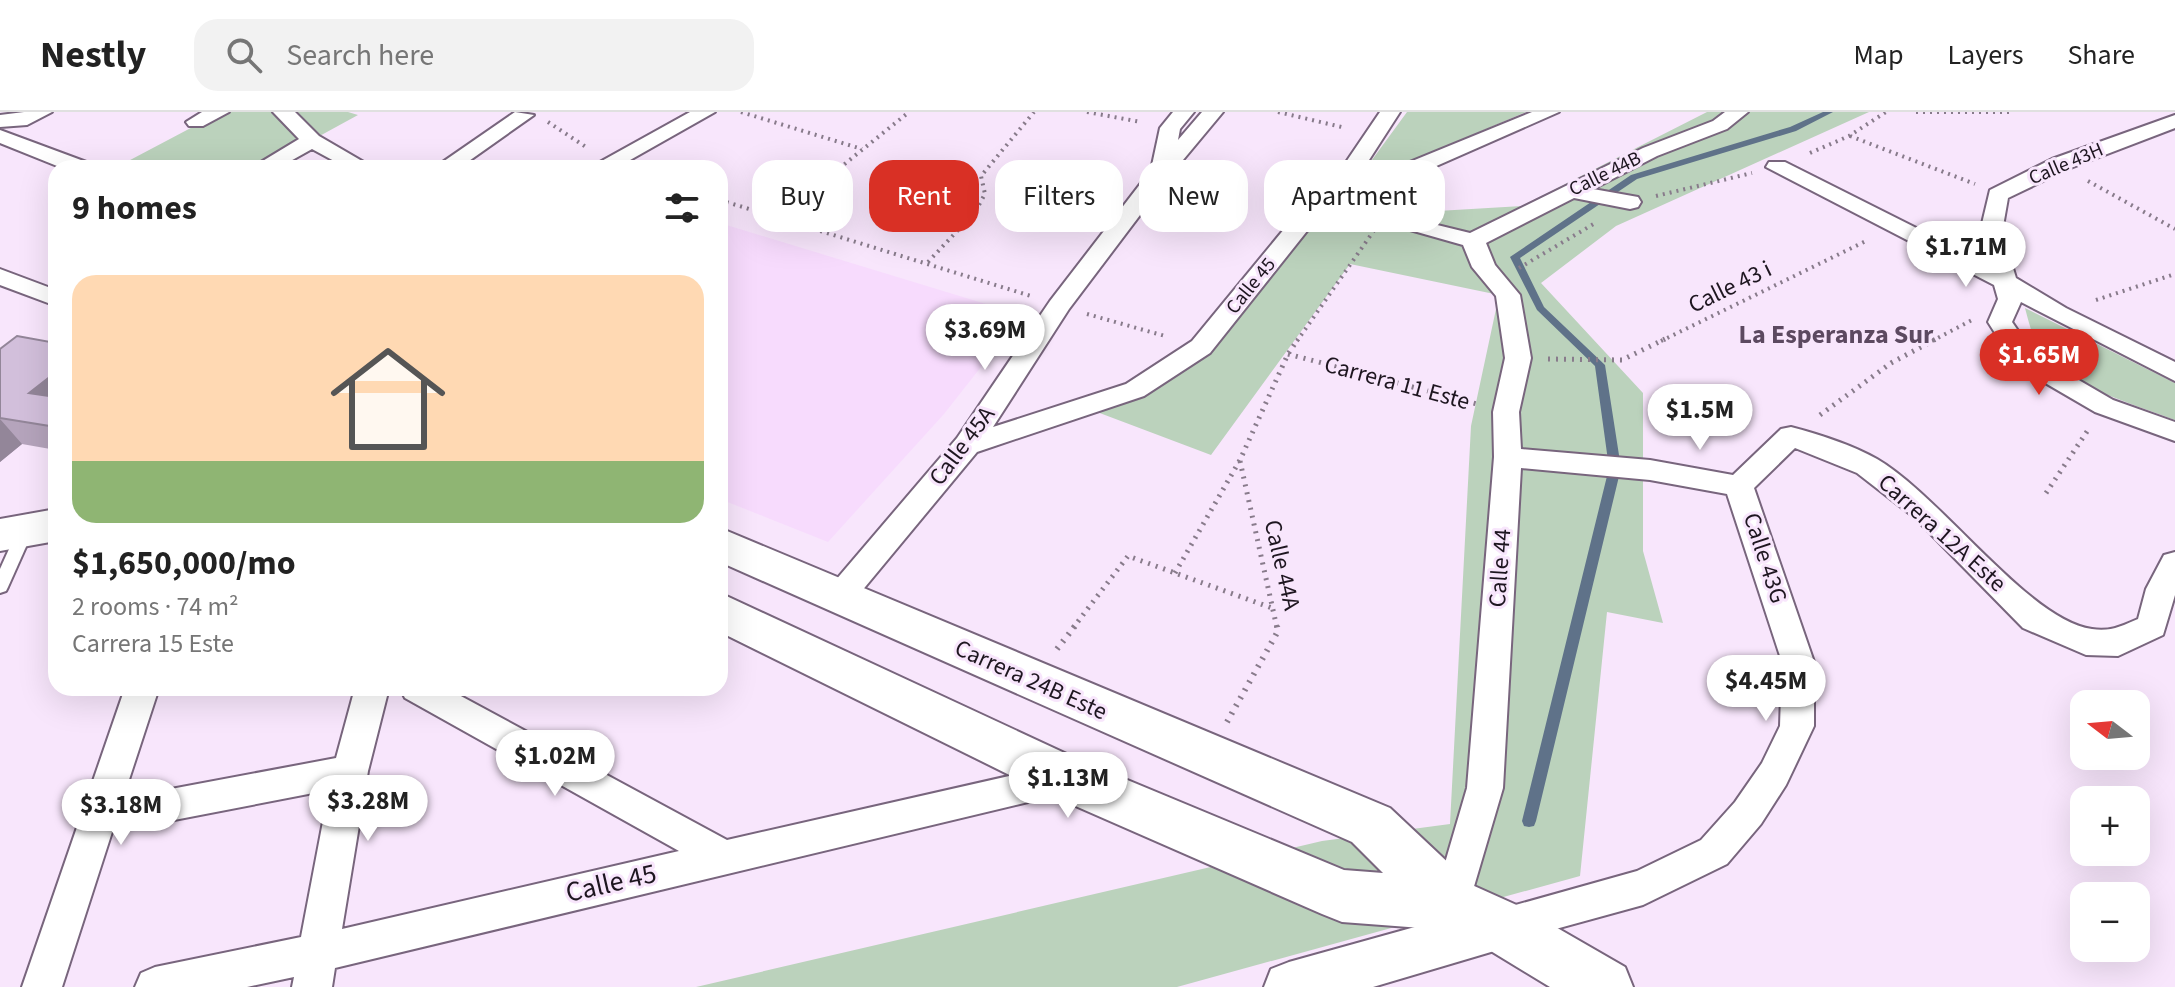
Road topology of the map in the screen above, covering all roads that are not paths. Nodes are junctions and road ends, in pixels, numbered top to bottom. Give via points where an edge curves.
1 (42, 112) edge
2 (219, 112) edge
3 (283, 112) edge
4 (705, 112) edge
5 (1213, 112) edge
6 (1390, 112) edge
7 (1549, 112) edge
8 (1738, 112) edge
9 (519, 114) edge
10 (1177, 120) edge
11 (0, 121) edge
12 (2175, 121) edge
13 (196, 122) dead end
14 (1195, 133) junction
15 (0, 136) edge
16 (312, 140) junction
17 (61, 160) edge
18 (276, 160) edge
19 (348, 160) edge
20 (456, 160) edge
21 (615, 160) edge
22 (1164, 160) edge
23 (1171, 160) edge
24 (1358, 160) edge
25 (1445, 165) edge
26 (1777, 167) road end
27 (1571, 191) junction
28 (1139, 201) edge
29 (1630, 202) road end
30 (1294, 232) edge
31 (1430, 232) edge
32 (1473, 240) junction
33 (0, 276) edge
34 (2008, 290) junction
35 (48, 296) edge
36 (2175, 373) edge
37 (2175, 432) edge
38 (1791, 436) joint
39 (967, 445) junction
40 (1508, 457) junction
41 (1739, 486) junction
42 (27, 530) edge
43 (728, 547) edge
44 (2175, 563) edge
45 (0, 587) edge
46 (840, 596) junction
47 (728, 615) edge
48 (139, 696) edge
49 (370, 696) edge
50 (431, 696) edge
51 (350, 771) junction
52 (1066, 778) junction
53 (98, 819) junction
54 (721, 856) junction
55 (1477, 915) junction
56 (315, 970) edge
57 (42, 987) edge
58 (155, 987) edge
59 (1289, 987) edge
60 (1604, 987) edge

1 - 11 street via 20,121
2 - 13 street
3 - 16 street
4 - 21 street
5 - 14 street, Calle 45A
6 - 24 street, Calle 45
7 - 25 street
8 - 27 street, Calle 44B via 1720,125
9 - 20 street
10 - 14 street
10 - 22 street, Calle 45A
12 - 34 street, Calle 43H via 2060,164 1998,195 1991,232
14 - 23 street, Calle 45A
15 - 17 street
16 - 18 street
16 - 19 street
26 - 34 street
27 - 29 street
27 - 32 street, Calle 44B
28 - 39 street, Calle 45A via 1059,306
30 - 39 street, Calle 45 via 1201,347 1135,390
31 - 32 street
32 - 40 street, Calle 44 via 1484,267 1508,295 1518,358 1506,412
33 - 35 street
34 - 36 street
34 - 37 street, Calle 43H via 2000,322 2025,360 2104,406
38 - 41 street, Calle 43G
38 - 44 street, Carrera 12A Este via 1867,466 1925,511 2034,619 2086,642 2118,643 2152,626 2161,589
39 - 46 street, Calle 45A
40 - 41 street via 1650,470
40 - 55 street, Calle 44
41 - 55 street, Calle 43G via 1798,662 1797,726 1774,774 1714,852 1643,887
42 - 45 lane
43 - 46 main road, Carrera 24B Este
46 - 55 main road, Carrera 24B Este via 1371,825
47 - 52 main road
48 - 53 street
49 - 51 street
50 - 54 street
51 - 53 street
51 - 56 street
52 - 54 street, Calle 45
52 - 55 main road via 1342,896
53 - 57 street
54 - 56 street, Calle 45
55 - 59 street
55 - 60 main road
56 - 58 street, Calle 45

